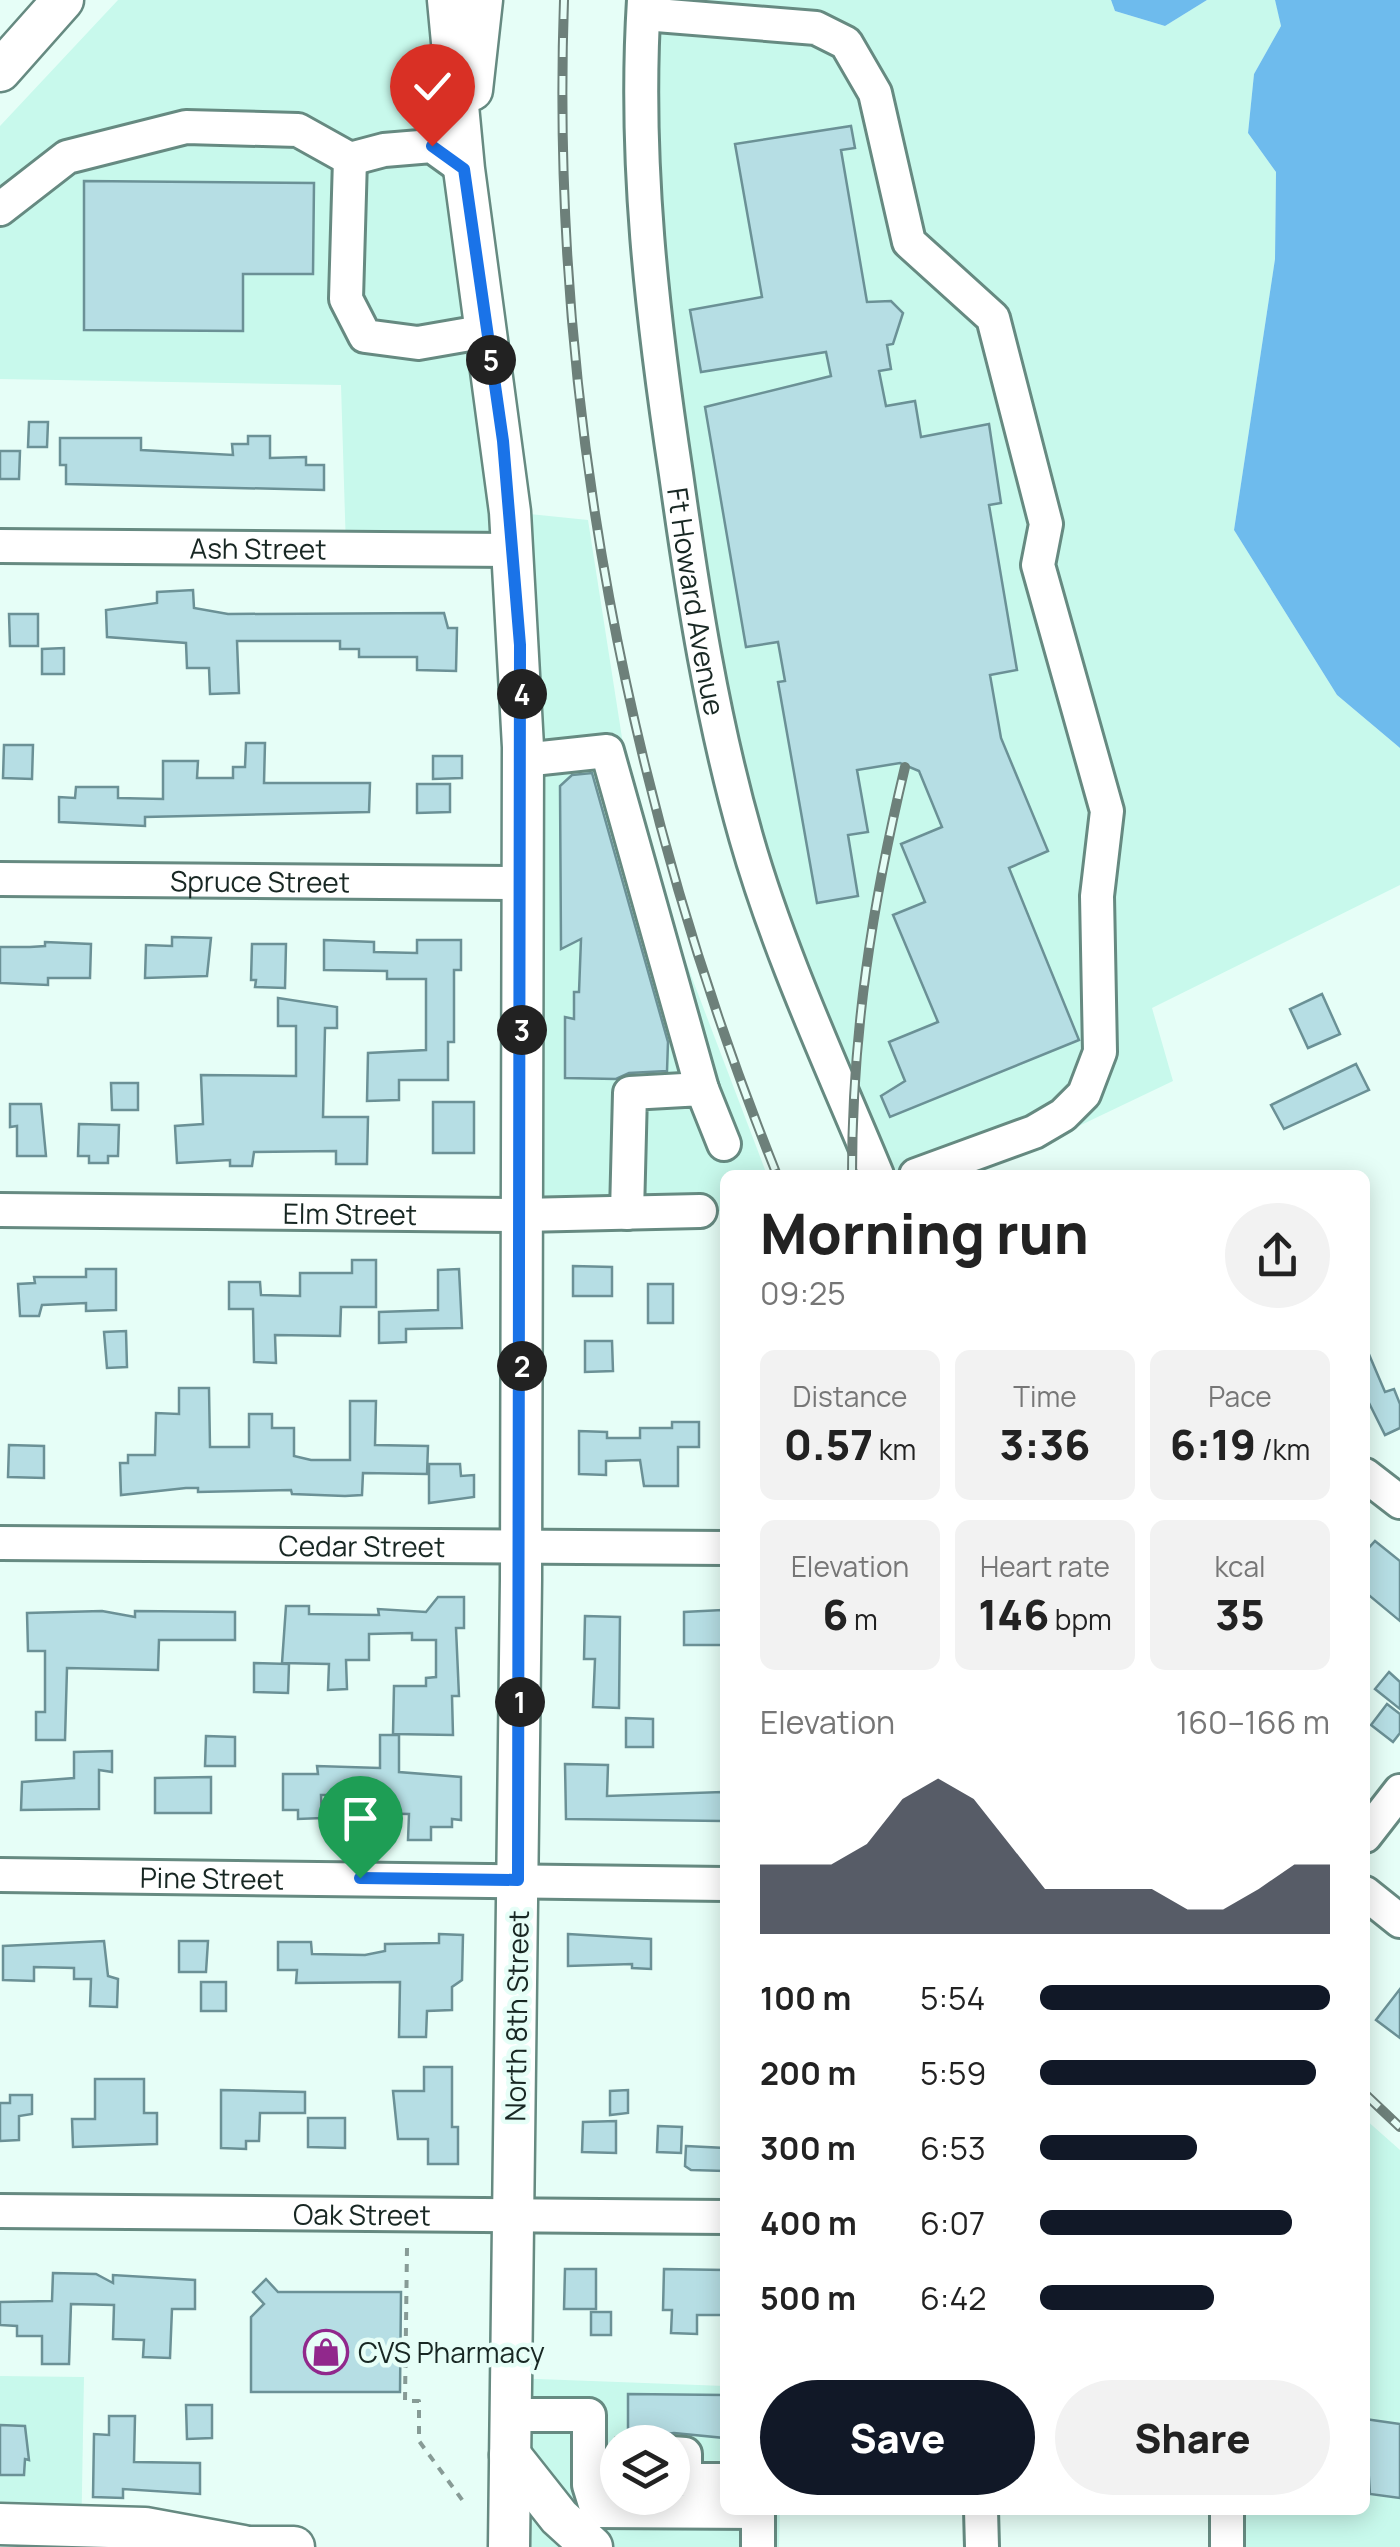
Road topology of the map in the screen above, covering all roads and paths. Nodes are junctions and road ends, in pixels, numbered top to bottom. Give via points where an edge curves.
1 (63, 0) edge
2 (448, 0) edge
3 (482, 0) edge
4 (644, 7) edge
5 (0, 71) edge
6 (350, 159) junction
7 (464, 169) junction
8 (0, 209) edge
9 (487, 330) junction
10 (0, 546) edge
11 (514, 550) junction
12 (523, 760) junction
13 (0, 879) edge
14 (522, 882) junction
15 (702, 1089) junction
16 (724, 1144) dead end
17 (875, 1170) edge
18 (930, 1170) edge
19 (0, 1210) edge
20 (700, 1211) dead end
21 (626, 1213) junction
22 (522, 1215) junction
23 (1370, 1479) edge
24 (1400, 1502) edge
25 (0, 1543) edge
26 (521, 1546) junction
27 (720, 1548) edge
28 (1400, 1792) edge
29 (1370, 1830) edge
30 (0, 1875) edge
31 (518, 1880) junction
32 (720, 1884) edge
33 (1370, 1897) edge
34 (1400, 1922) edge
35 (0, 2210) edge
36 (514, 2215) junction
37 (720, 2217) edge
38 (407, 2248) dead end
39 (511, 2415) junction
40 (510, 2455) junction
41 (600, 2457) edge
42 (720, 2480) edge
43 (690, 2481) edge
44 (690, 2485) edge
45 (600, 2488) edge
46 (720, 2497) edge
47 (463, 2501) dead end
48 (600, 2510) edge
49 (758, 2515) edge
50 (981, 2515) edge
51 (1227, 2515) edge
52 (0, 2524) edge
53 (243, 2546) edge
54 (235, 2547) edge
55 (294, 2547) edge
56 (508, 2547) edge
57 (592, 2547) edge
58 (758, 2547) edge
59 (982, 2547) edge
60 (1227, 2547) edge

1 - 5 main road
2 - 7 main road, North 8th Street
3 - 7 main road, North 8th Street
4 - 17 street, Ft Howard Avenue via 644,244 717,725 780,939
4 - 18 street via 816,28 846,43 875,93 909,242 993,318 1046,524 1038,565 1106,811 1097,896 1100,1052 1084,1094 1063,1115
6 - 7 street via 432,146
6 - 8 street via 298,130 186,126 67,157
6 - 9 street via 346,298 365,336 418,343
7 - 9 main road, North 8th Street
9 - 11 main road, North 8th Street
10 - 11 street, Ash Street
11 - 12 main road, North 8th Street
12 - 14 main road, North 8th Street
12 - 15 street via 607,751
13 - 14 street, Spruce Street
14 - 22 main road, North 8th Street
15 - 16 street
15 - 21 street via 630,1093
19 - 22 street, Elm Street
20 - 21 street, Elm Street
21 - 22 street, Elm Street
22 - 26 main road, North 8th Street
23 - 24 street
25 - 26 street, Cedar Street
26 - 27 street, Cedar Street
26 - 31 main road, North 8th Street
28 - 29 street
30 - 31 street, Pine Street
31 - 32 street, Pine Street
31 - 36 main road, North 8th Street
33 - 34 street
35 - 36 street, Oak Street
36 - 37 street, Oak Street
36 - 39 main road, North 8th Street
38 - 47 path via 405,2401 419,2401 419,2441
39 - 40 main road, North 8th Street
39 - 41 street via 590,2415
40 - 56 main road, North 8th Street
40 - 57 main road via 559,2518
42 - 43 street
44 - 46 street
45 - 48 street
49 - 58 street
50 - 59 street
51 - 60 street
52 - 53 main road via 146,2528
53 - 54 main road
53 - 55 main road

